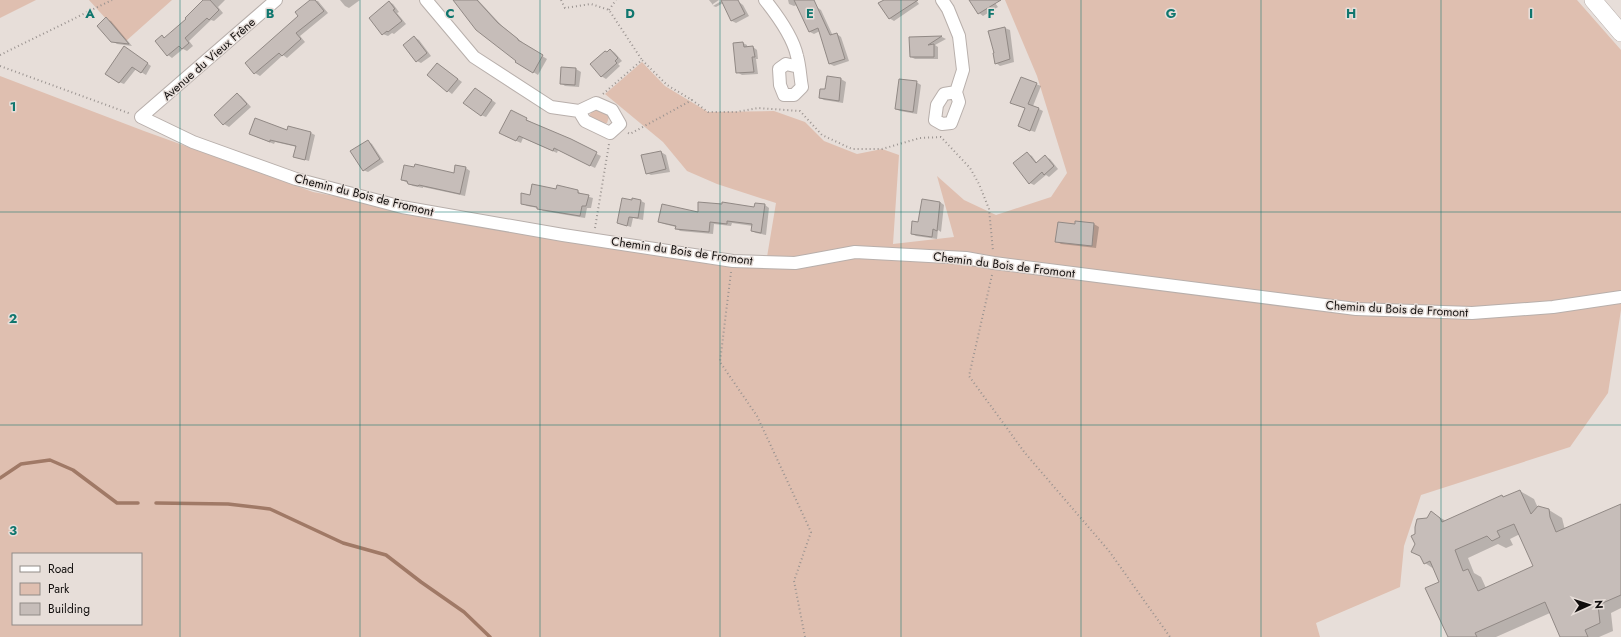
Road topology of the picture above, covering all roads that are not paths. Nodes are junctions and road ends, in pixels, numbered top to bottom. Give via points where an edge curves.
1 (276, 0) edge
2 (426, 0) edge
3 (765, 0) edge
4 (942, 0) edge
5 (1593, 0) edge
6 (1621, 33) edge
7 (799, 67) dead end
8 (956, 92) dead end
9 (579, 111) junction
10 (141, 117) joint
11 (1621, 297) edge

1 - 10 street, Avenue du Vieux Frêne
2 - 9 street via 474,57 551,107
3 - 7 street via 781,21 797,55
4 - 8 street via 959,36 963,70
5 - 6 street
9 - 9 street via 596,103 612,110 620,124 613,130 585,120
10 - 11 street, Chemin du Bois de Fromont via 194,142 296,180 402,207 733,260 795,263 855,252 966,258 1356,309 1472,313 1553,307

